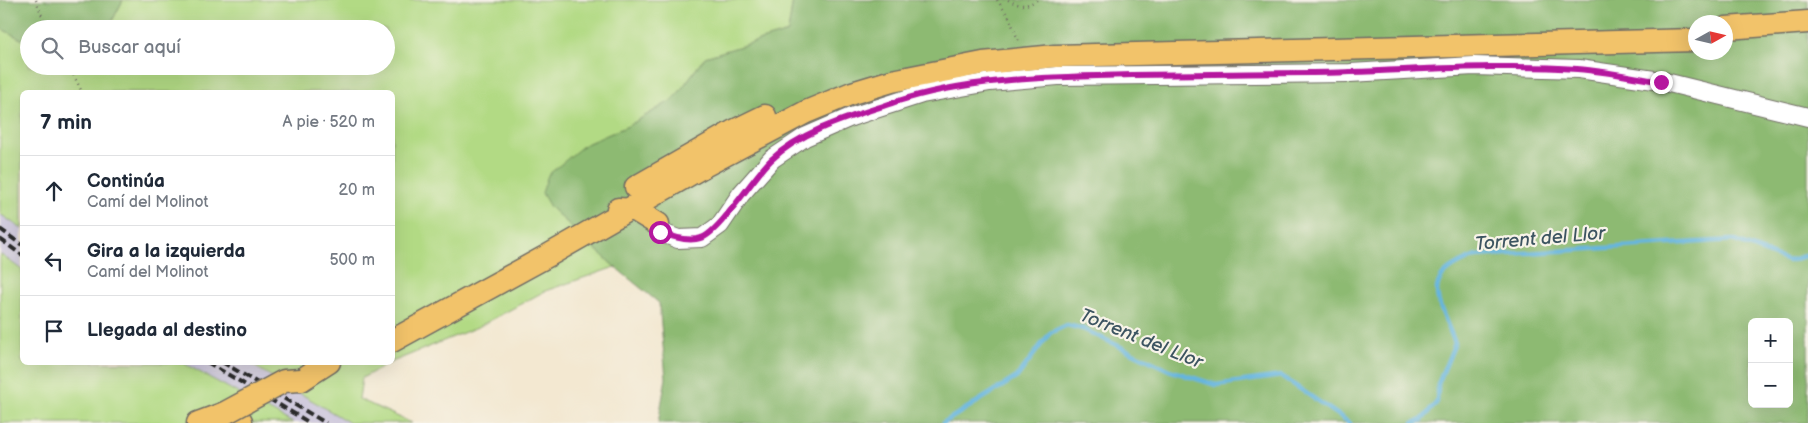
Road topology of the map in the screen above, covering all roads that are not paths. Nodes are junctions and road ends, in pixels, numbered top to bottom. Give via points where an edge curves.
1 (1808, 22) edge
2 (1733, 27) edge
3 (1688, 28) edge
4 (1808, 34) edge
5 (1733, 39) edge
6 (1688, 40) edge
7 (1808, 118) edge
8 (706, 165) junction
9 (628, 208) junction
10 (602, 225) junction
11 (659, 228) junction
12 (533, 248) junction
13 (395, 325) edge
14 (395, 339) edge
15 (324, 365) edge
16 (235, 419) edge
17 (198, 423) edge

1 - 2 main road
3 - 12 main road via 1095,43 1021,47 931,60 801,100 732,132
4 - 5 main road
6 - 8 main road via 1095,54 993,62 917,75 852,93 776,127
7 - 11 street via 1661,82 1579,69 1474,66 1350,73 1058,76 990,82 922,94 851,117 805,137 772,159 741,194 720,225 702,238 678,239
8 - 9 main road
8 - 11 main road via 663,198 658,205
9 - 10 main road
9 - 11 main road via 642,214
9 - 12 main road via 612,210 558,239
10 - 11 main road via 633,222
10 - 14 main road
12 - 13 main road
15 - 16 main road via 301,380 290,394
16 - 17 main road

